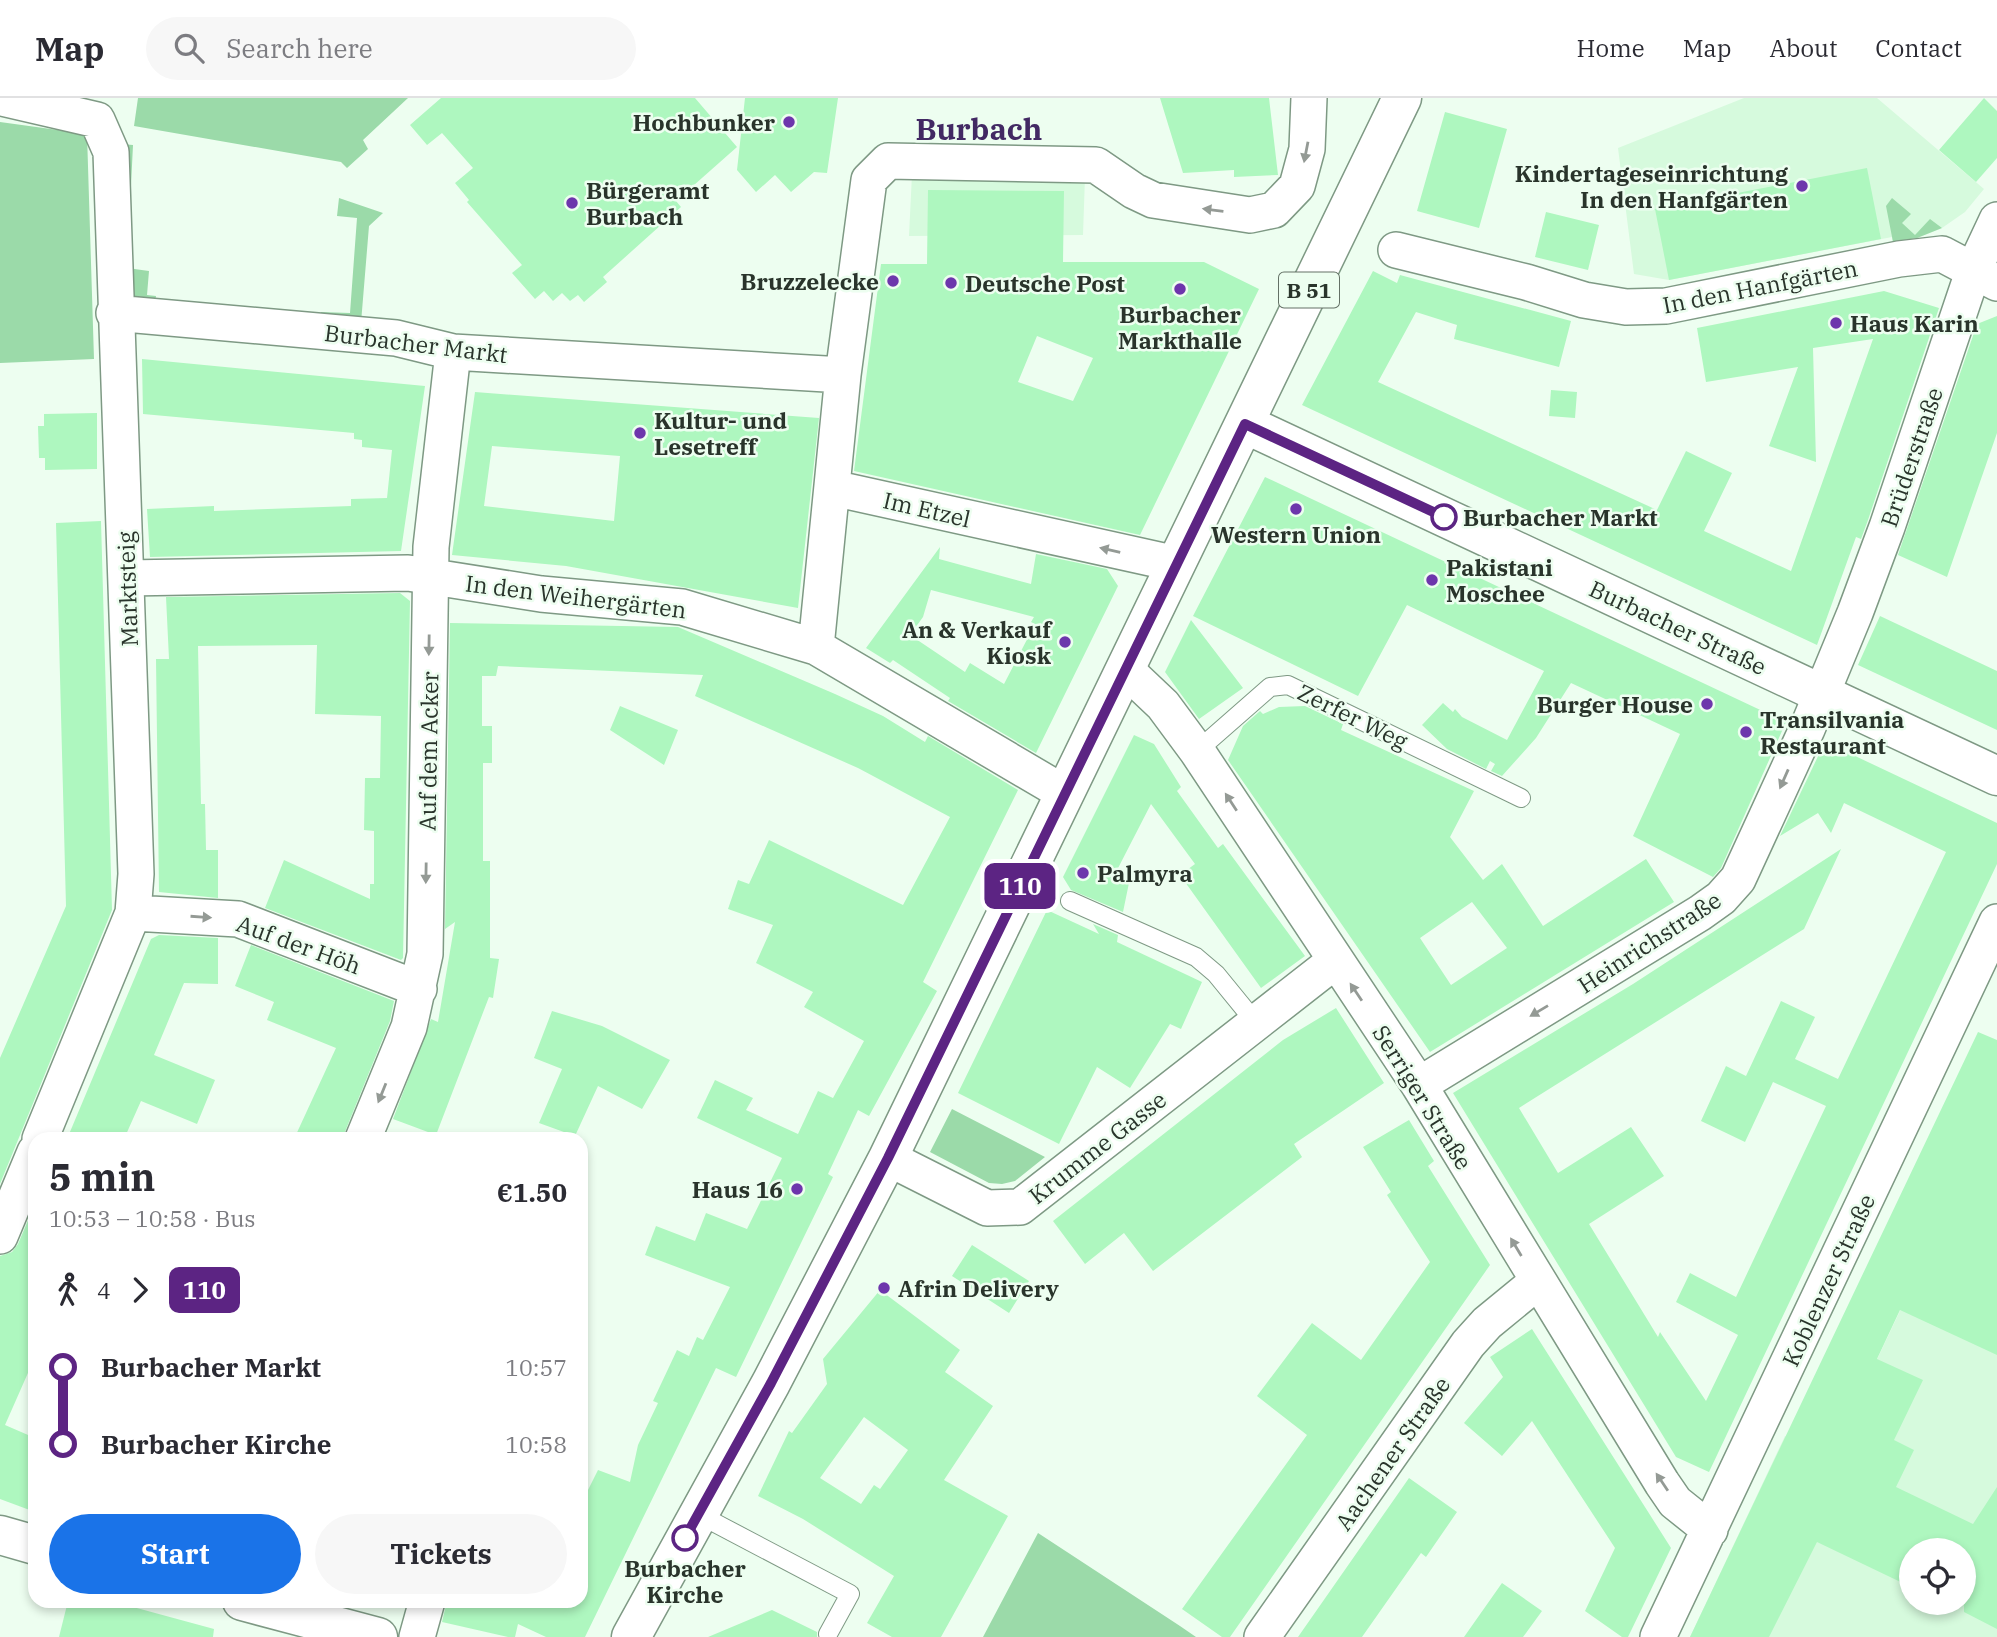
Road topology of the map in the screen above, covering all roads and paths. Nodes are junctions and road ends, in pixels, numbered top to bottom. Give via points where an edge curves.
1 (2, 98) edge
2 (1309, 98) edge
3 (1402, 98) edge
4 (1997, 220) edge
5 (1396, 250) dead end
6 (1986, 276) edge
7 (114, 313) junction
8 (453, 352) junction
9 (843, 375) junction
10 (1245, 424) junction
11 (833, 488) junction
12 (1177, 564) junction
13 (430, 577) junction
14 (127, 578) junction
15 (816, 648) junction
16 (1126, 670) junction
17 (1821, 694) junction
18 (1197, 751) junction
19 (1997, 776) edge
20 (1064, 793) junction
21 (1521, 799) dead end
22 (1070, 901) dead end
23 (133, 913) junction
24 (1997, 922) edge
25 (1335, 961) junction
26 (419, 989) junction
27 (1255, 1023) junction
28 (1419, 1084) junction
29 (43, 1132) edge
30 (366, 1132) edge
31 (888, 1158) junction
32 (28, 1169) edge
33 (0, 1236) edge
34 (1536, 1282) junction
35 (698, 1514) junction
36 (1710, 1530) junction
37 (0, 1535) edge
38 (28, 1543) edge
39 (268, 1608) edge
40 (425, 1608) edge
41 (828, 1634) dead end
42 (378, 1637) edge
43 (417, 1637) edge
44 (631, 1637) edge
45 (1262, 1637) edge
46 (1658, 1637) edge

1 - 7 street, Marktsteig via 97,120 111,152
2 -> 9 street via 1307,149 1297,186 1274,210 1250,215 1177,206 1134,191 1096,165 888,161 869,180
3 - 10 main road, B 51
4 - 6 street, Brüderstraße
5 - 6 street, In den Hanfgärten via 1626,307 1666,306 1942,254
6 - 17 street, Brüderstraße
7 - 8 street, Burbacher Markt via 396,338
7 - 14 street, Marktsteig
8 - 9 street, Burbacher Markt
8 - 13 street, Auf dem Acker
9 - 11 street
10 - 12 main road, B 51
10 - 17 main road, Burbacher Straße
12 -> 11 street, Im Etzel
11 - 15 street
12 - 16 main road, B 51
13 - 14 street, In den Weihergärten via 408,573
13 - 15 street, In den Weihergärten via 541,594 682,607
13 -> 26 street, Auf dem Acker via 425,954
14 - 23 street, Marktsteig via 136,874
15 - 20 street, In den Weihergärten
16 - 18 street, Serriger Straße via 1163,705
16 - 20 main road, B 51
17 - 19 main road, Burbacher Straße
17 -> 28 street, Heinrichstraße via 1750,857 1721,898
18 - 21 lane, Zerfer Weg via 1270,687 1288,685
25 -> 18 street, Serriger Straße
20 - 31 main road, B 51
22 - 27 lane via 1196,957 1216,974
23 -> 26 street, Auf der Höh via 238,919
23 - 29 street, Marktsteig
24 - 36 street, Koblenzer Straße
25 - 27 street, Krumme Gasse
28 -> 25 street, Serriger Straße
26 -> 30 street, Auf dem Acker via 409,1027
27 - 31 street, Krumme Gasse via 1020,1207 987,1208
34 -> 28 street, Serriger Straße
31 - 35 main road, B 51
32 - 33 street
36 -> 34 street, Serriger Straße via 1675,1502
34 - 45 street, Aachener Straße via 1468,1344
35 - 41 lane via 850,1594
35 - 44 main road, B 51
36 - 46 street, Koblenzer Straße
37 - 38 main road
39 - 42 main road
40 - 43 street

